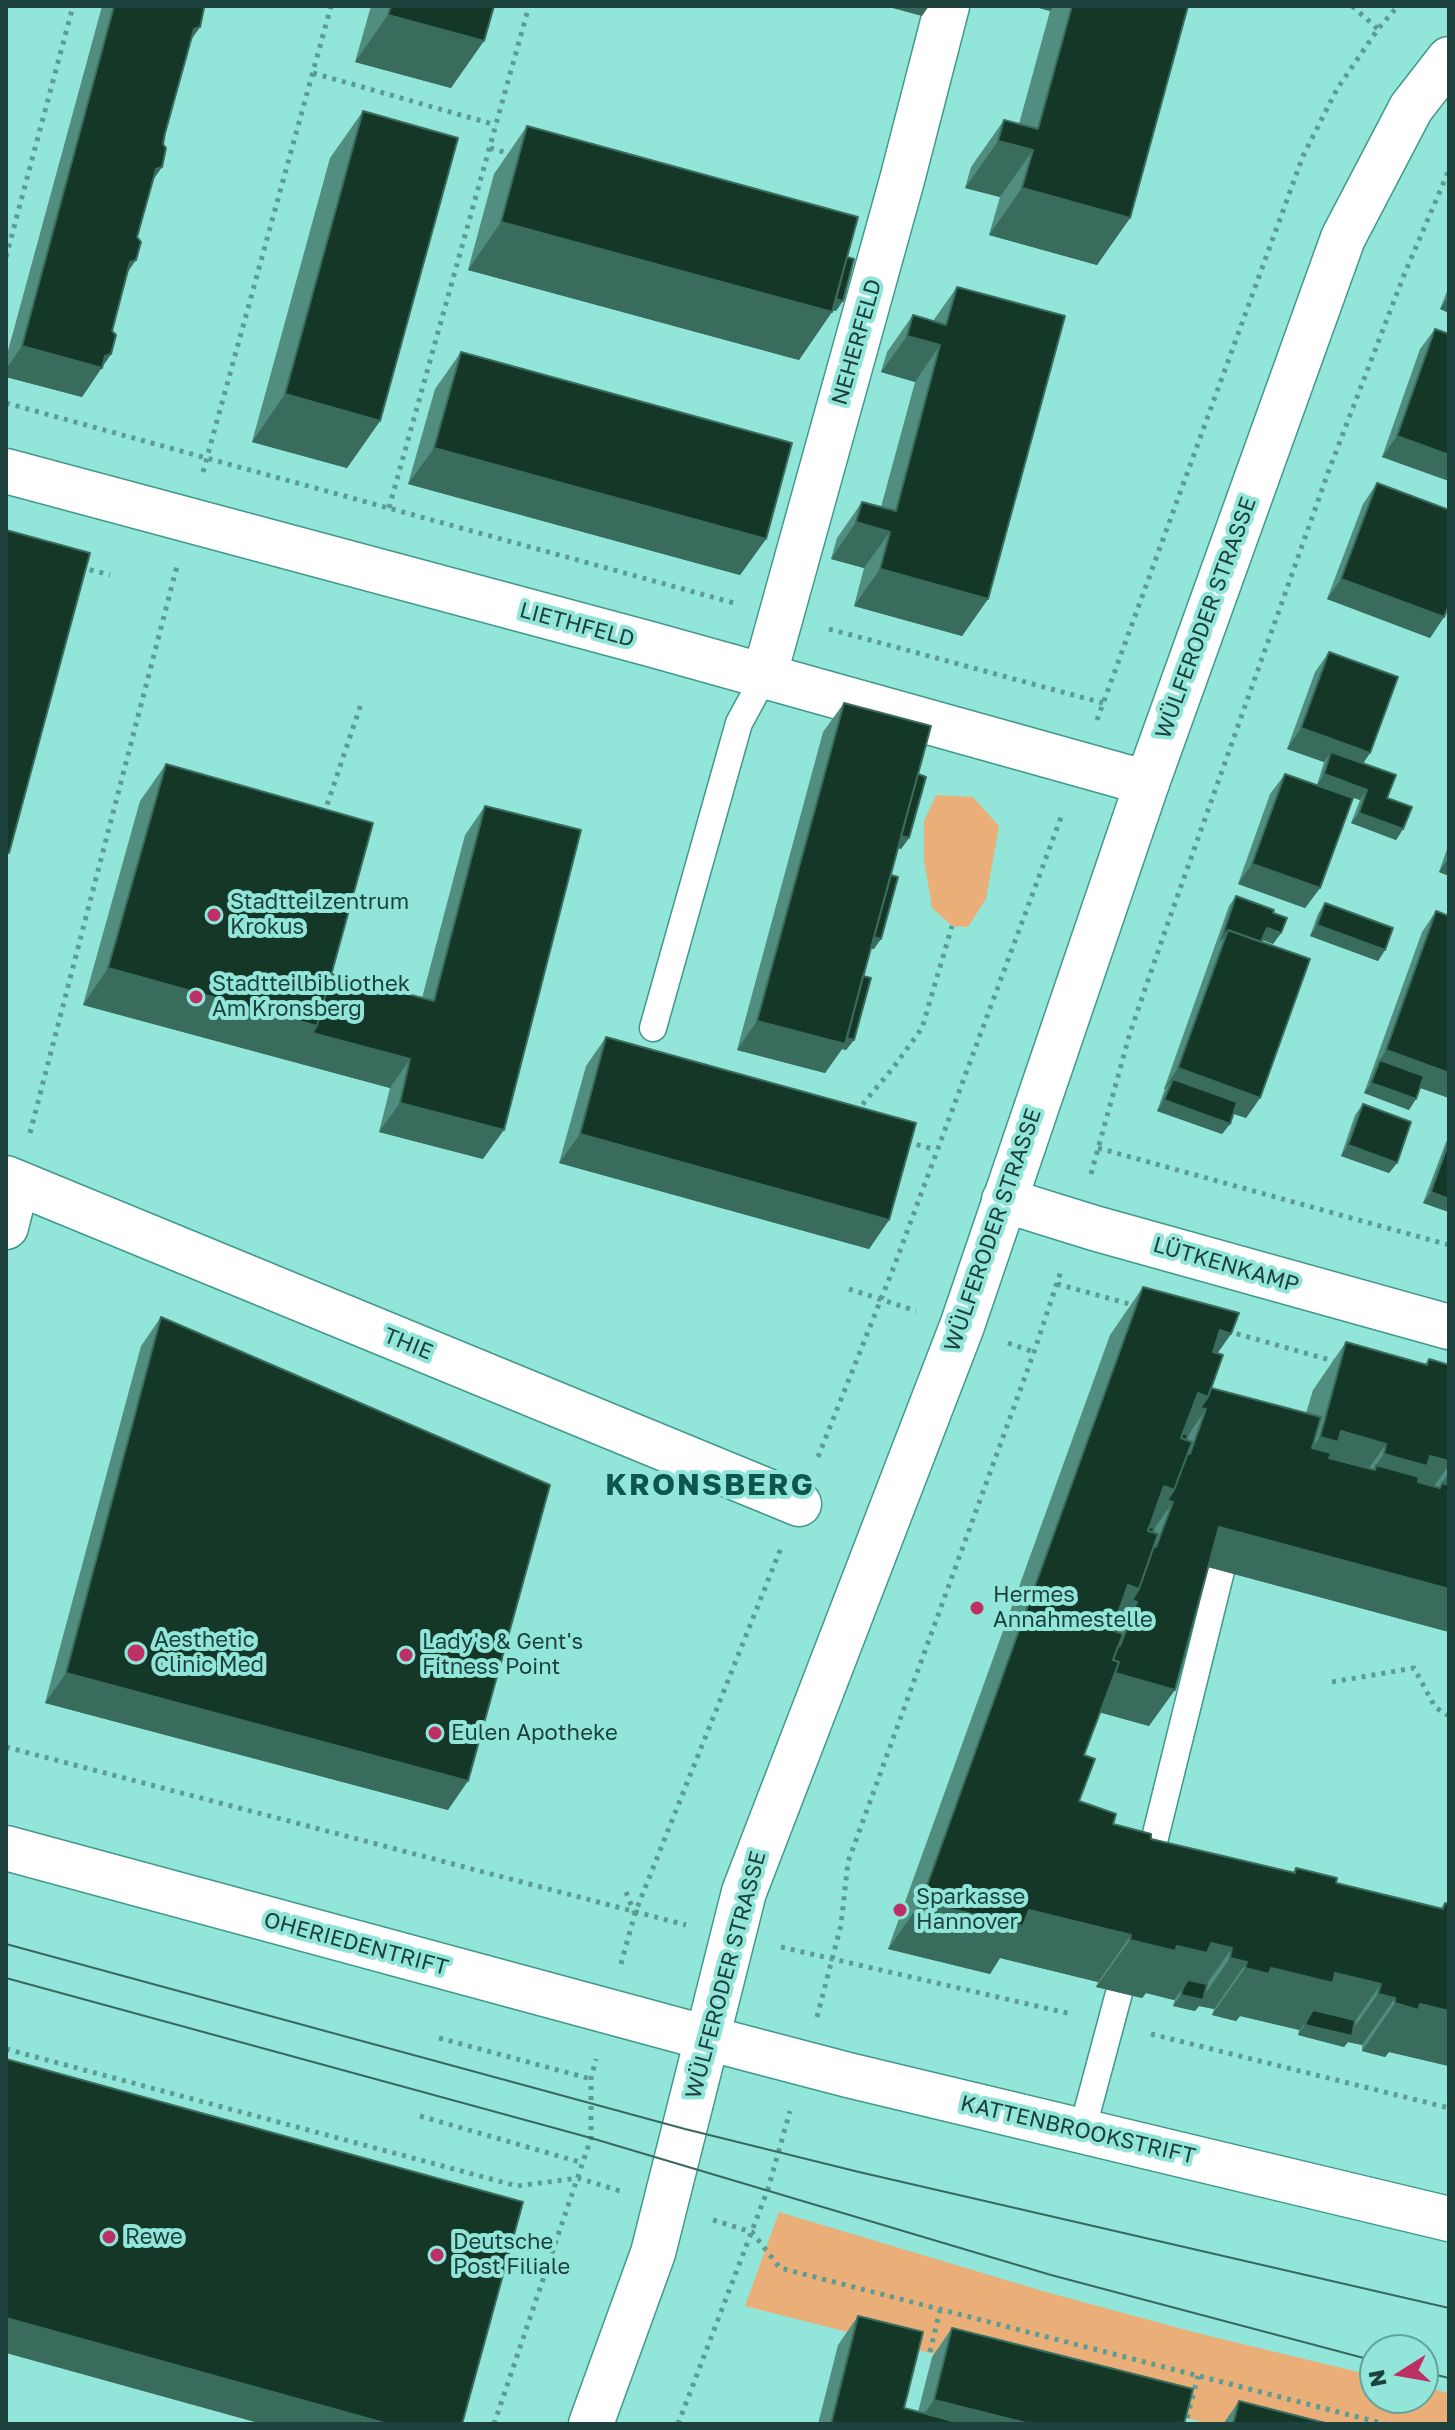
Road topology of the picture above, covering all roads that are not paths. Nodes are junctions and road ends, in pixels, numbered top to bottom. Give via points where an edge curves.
1 (947, 6) edge
2 (1449, 59) edge
3 (6, 471) edge
4 (764, 677) junction
5 (1147, 783) junction
6 (653, 1028) dead end
7 (12, 1181) edge
8 (1004, 1200) junction
9 (6, 1227) edge
10 (1449, 1327) edge
11 (799, 1504) road end
12 (1221, 1571) edge
13 (6, 1848) edge
14 (1142, 1892) edge
15 (1119, 1993) edge
16 (707, 2038) junction
17 (1082, 2131) junction
18 (1449, 2219) edge
19 (591, 2424) edge

1 - 4 street, NEHERFELD
2 - 5 street, WÜLFERODER STRASSE via 1411,108 1343,238
3 - 4 street, LIETHFELD
4 - 5 street, LIETHFELD
4 - 6 lane via 739,723
5 - 8 street, WÜLFERODER STRASSE
7 - 9 street
7 - 11 street, THIE
8 - 10 street, LÜTKENKAMP
8 - 16 street, WÜLFERODER STRASSE via 962,1326 744,1892
12 - 14 lane
13 - 16 street, OHERIEDENTRIFT
15 - 17 lane
16 - 17 street, KATTENBROOKSTRIFT
16 - 19 street, WÜLFERODER STRASSE via 653,2253
17 - 18 street, KATTENBROOKSTRIFT

